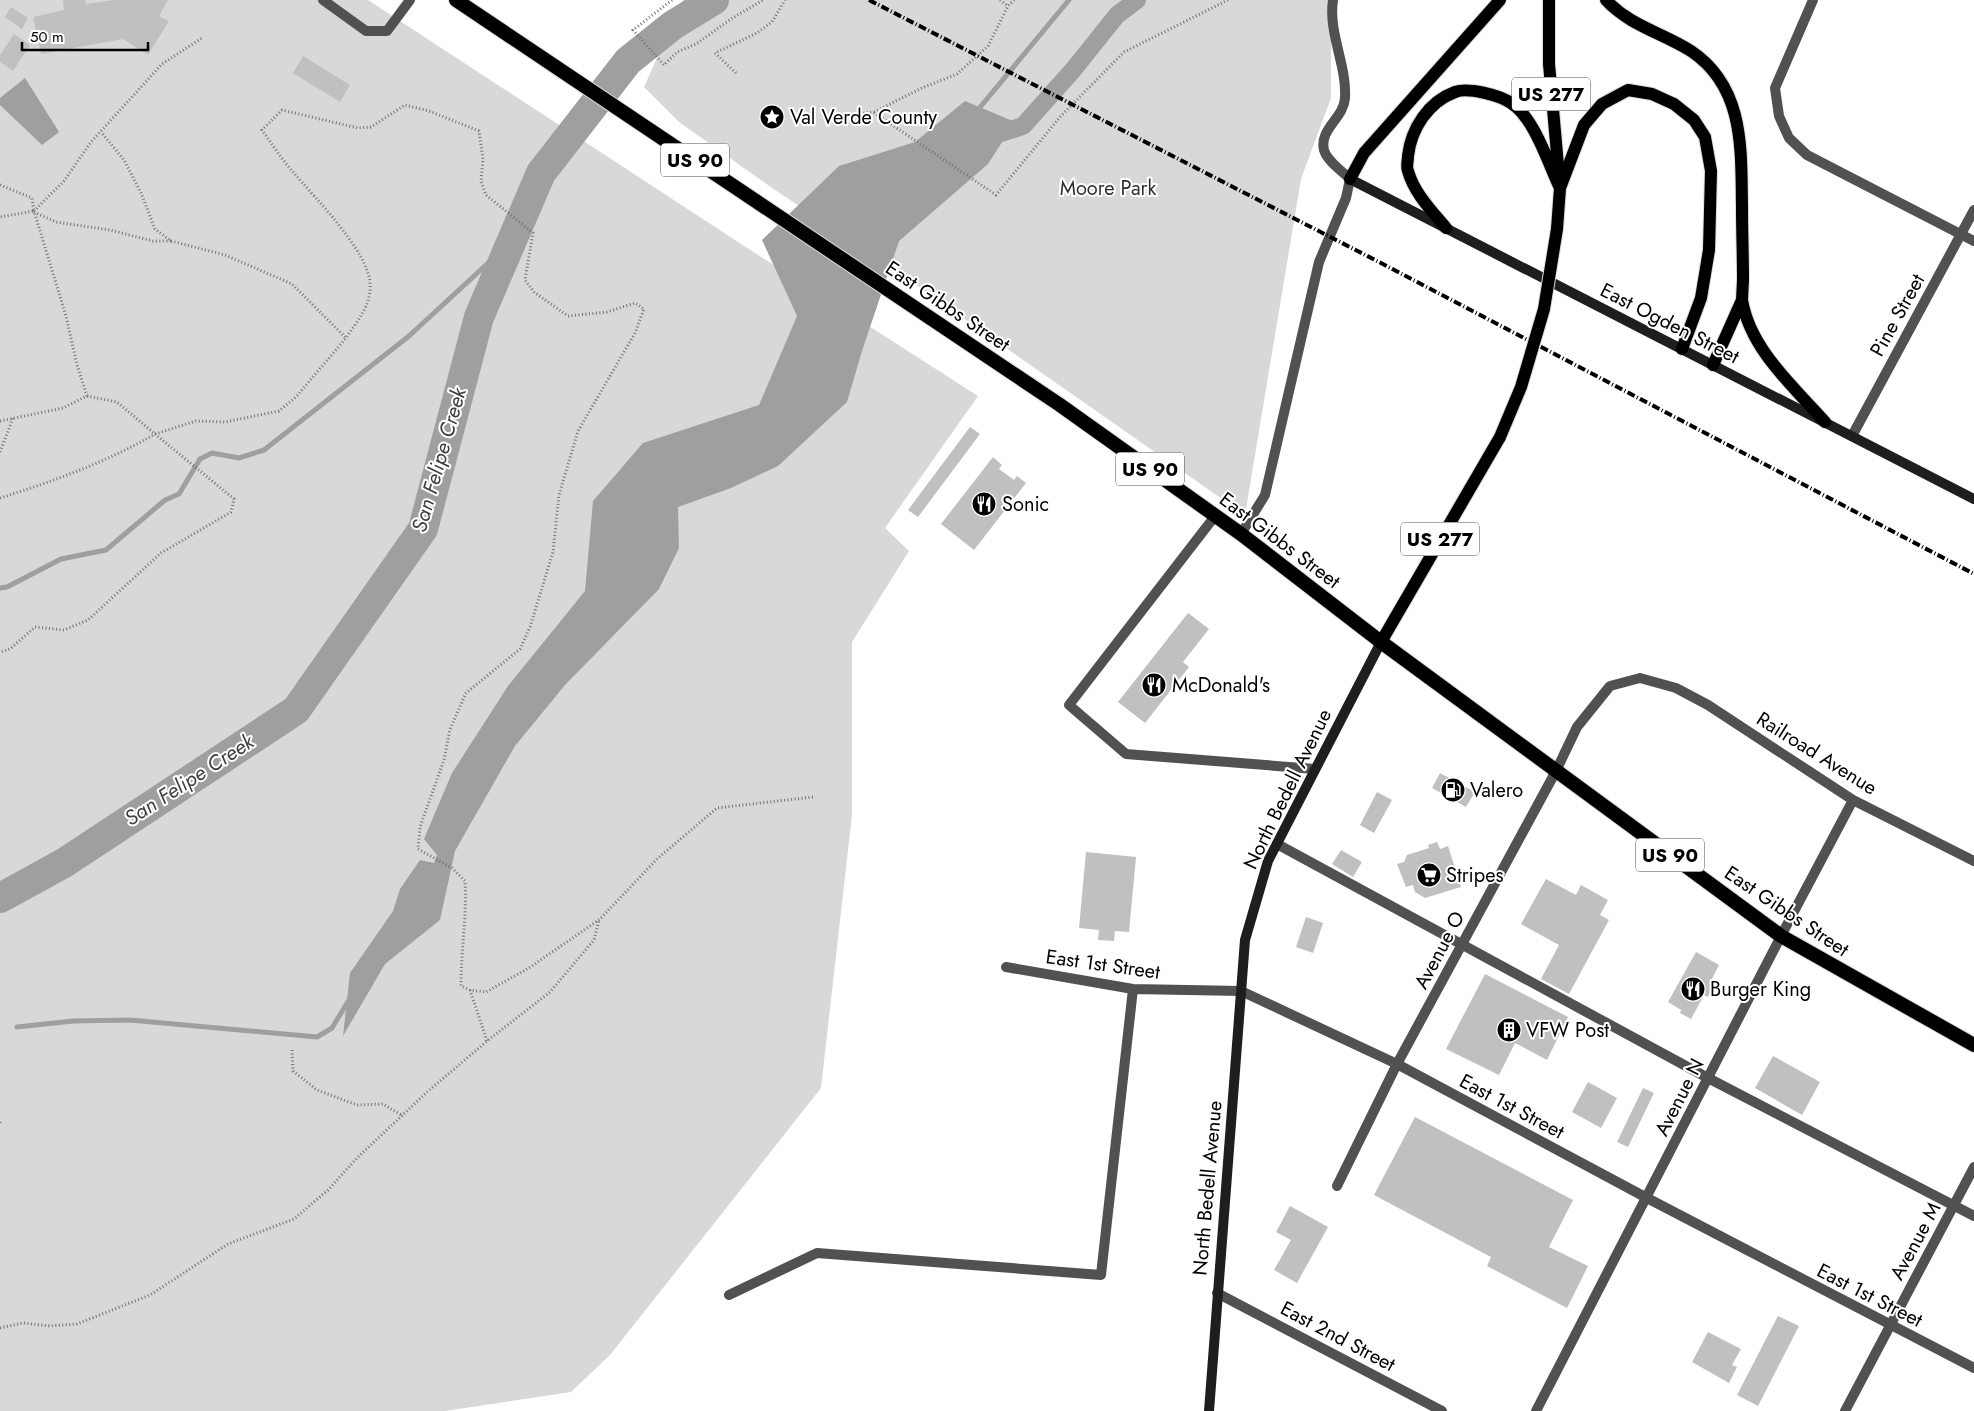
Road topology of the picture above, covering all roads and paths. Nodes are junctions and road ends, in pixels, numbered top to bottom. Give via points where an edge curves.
1 (323, 0) edge
2 (410, 0) edge
3 (456, 0) edge
4 (672, 0) edge
5 (763, 0) edge
6 (785, 0) edge
7 (1000, 0) edge
8 (1014, 0) edge
9 (1228, 0) edge
10 (1333, 0) edge
11 (1500, 0) edge
12 (1550, 0) edge
13 (1606, 0) edge
14 (1813, 0) edge
15 (1008, 6) junction
16 (202, 38) dead end
17 (736, 73) dead end
18 (874, 112) junction
19 (853, 115) dead end
20 (101, 132) dead end
21 (1350, 178) junction
22 (0, 185) edge
23 (1560, 188) junction
24 (1974, 210) edge
25 (34, 211) junction
26 (0, 217) edge
27 (1446, 228) junction
28 (1961, 234) junction
29 (1974, 240) edge
30 (172, 242) junction
31 (1742, 300) junction
32 (346, 338) junction
33 (1682, 349) junction
34 (1714, 365) junction
35 (87, 396) junction
36 (12, 418) junction
37 (0, 420) edge
38 (1825, 422) junction
39 (155, 434) junction
40 (1852, 436) junction
41 (0, 452) edge
42 (0, 498) edge
43 (1974, 499) edge
44 (1215, 516) junction
45 (1241, 534) junction
46 (1381, 642) junction
47 (0, 652) edge
48 (1640, 678) joint
49 (1316, 770) junction
50 (1556, 771) junction
51 (813, 797) dead end
52 (1854, 800) junction
53 (1276, 844) junction
54 (1974, 861) edge
55 (600, 920) junction
56 (1781, 936) junction
57 (1462, 945) junction
58 (1006, 967) dead end
59 (1133, 989) junction
60 (470, 990) junction
61 (1241, 992) junction
62 (487, 1041) junction
63 (1974, 1045) edge
64 (292, 1050) dead end
65 (1398, 1064) junction
66 (1708, 1078) junction
67 (403, 1116) junction
68 (1974, 1167) edge
69 (1337, 1186) dead end
70 (1647, 1198) junction
71 (1954, 1205) junction
72 (1974, 1216) edge
73 (1217, 1292) junction
74 (729, 1295) dead end
75 (1890, 1325) junction
76 (0, 1328) edge
77 (1974, 1368) edge
78 (1209, 1411) edge
79 (1442, 1411) edge
80 (1536, 1411) edge
81 (1845, 1411) edge

1 - 2 street via 366,31 387,31
3 - 44 highway, East Gibbs Street / US 90 via 1060,405
4 - 5 path via 633,30 664,65 677,52 696,44 731,18
6 - 17 path via 772,22 715,53
7 - 15 path
8 - 15 path
9 - 18 path via 1124,52 1060,117 996,195
10 - 21 street via 1331,17 1345,85 1345,101 1325,134 1324,150
11 - 21 main road via 1364,153
12 - 23 main road, US 277 via 1549,64
13 - 31 main road via 1628,18 1692,52 1707,64 1722,82 1732,103 1740,132 1742,161
14 - 28 street via 1775,88 1779,116 1789,138 1807,155
15 - 18 path via 988,46 957,74
16 - 25 path via 162,64 90,142 64,181
18 - 19 path
20 - 30 path via 124,160 142,193 155,228
21 - 27 main road, East Ogden Street
21 - 45 street via 1346,198 1319,262 1264,495
22 - 25 path via 32,198
23 - 27 main road via 1527,119 1511,103 1485,92 1456,91 1432,107 1416,124 1407,170 1422,198
23 - 33 main road via 1584,125 1602,104 1628,90 1652,94 1674,104 1694,120 1705,137 1710,171 1709,250 1701,298
23 - 46 main road, North Bedell Avenue / US 277, bridge via 1544,310 1521,388 1500,437
24 - 28 street, Pine Street
25 - 26 path
25 - 30 path via 56,222
25 - 35 path
27 - 33 main road, East Ogden Street
28 - 29 street
28 - 40 street, Pine Street
30 - 32 path via 225,255 292,284
31 - 34 main road
31 - 38 main road via 1745,318 1761,348
32 - 39 path via 296,397 279,411 224,422 196,421
32 - 60 path via 367,306 370,282 364,263 337,221 292,171 262,130 282,110 358,128 371,127 405,105 480,132 483,159 480,181 486,195 533,233 526,280 534,292 568,316 607,312 635,303 644,309 635,333 578,431 559,495 553,552 530,627 520,649 466,693 450,729 444,760 420,827 418,849 452,868 465,881 461,986
33 - 34 main road, East Ogden Street
34 - 38 main road, East Ogden Street
35 - 36 path via 63,408
35 - 39 path via 117,402
36 - 37 path
36 - 41 path
38 - 40 main road, East Ogden Street
39 - 42 path via 124,452 64,477
39 - 47 path via 234,499 231,512 161,553 88,620 64,630 36,627 10,649
40 - 43 main road, East Ogden Street
44 - 45 highway, East Gibbs Street / US 90
44 - 49 street via 1069,705 1126,754
45 - 46 highway, East Gibbs Street / US 90
46 - 49 main road, North Bedell Avenue
46 - 50 highway, East Gibbs Street / US 90
48 - 50 street, Avenue O via 1610,686 1578,727
48 - 52 street, Railroad Avenue via 1676,688 1708,705
49 - 53 main road, North Bedell Avenue
50 - 56 highway, East Gibbs Street / US 90
50 - 57 street, Avenue O
51 - 55 path via 717,808 657,859
52 - 54 street, Railroad Avenue
52 - 56 street, Avenue N
53 - 57 street
53 - 61 main road, North Bedell Avenue via 1245,940
55 - 60 path via 530,968 486,992
55 - 62 path via 594,940 550,992
56 - 63 highway, East Gibbs Street / US 90
56 - 66 street, Avenue N
57 - 65 street, Avenue O
57 - 66 street
58 - 59 street, East 1st Street
59 - 61 street, East 1st Street
59 - 74 street via 1101,1276 817,1253
60 - 62 path
61 - 65 street, East 1st Street
61 - 73 main road, North Bedell Avenue
62 - 67 path
64 - 67 path via 294,1071 317,1090 357,1105 383,1104
65 - 69 street, Avenue O
65 - 70 street, East 1st Street
66 - 70 street, Avenue N
66 - 71 street
67 - 76 path via 294,1219 228,1244 150,1295 77,1324 50,1326 24,1323
68 - 71 street, Avenue M
70 - 75 street, East 1st Street
70 - 80 street, Avenue N
71 - 72 street
71 - 75 street, Avenue M
73 - 78 main road, North Bedell Avenue
73 - 79 street, East 2nd Street
75 - 77 street, East 1st Street
75 - 81 street, Avenue M

